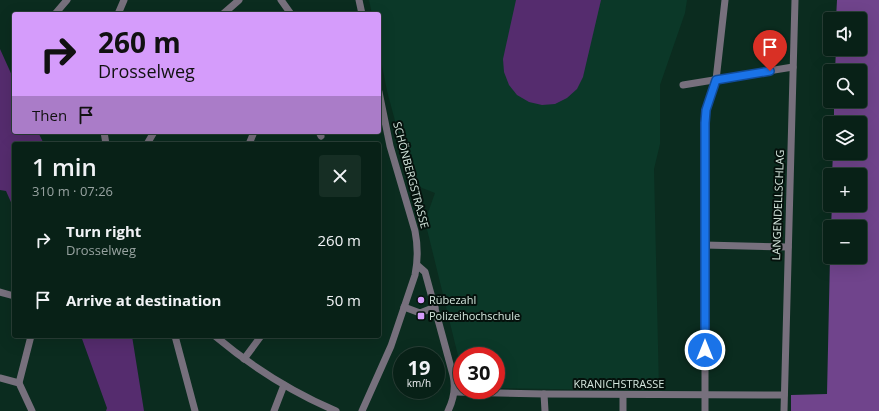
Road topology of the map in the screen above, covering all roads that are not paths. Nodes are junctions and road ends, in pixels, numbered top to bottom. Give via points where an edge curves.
1 (67, 0) edge
2 (124, 0) edge
3 (239, 0) edge
4 (281, 0) edge
5 (359, 0) edge
6 (725, 0) edge
7 (795, 0) edge
8 (57, 12) edge
9 (119, 12) edge
10 (225, 12) edge
11 (290, 12) edge
12 (362, 12) edge
13 (792, 67) junction
14 (716, 80) junction
15 (682, 85) dead end
16 (381, 102) edge
17 (704, 245) junction
18 (788, 247) junction
19 (417, 265) junction
20 (0, 292) edge
21 (12, 295) edge
22 (404, 307) junction
23 (435, 307) junction
24 (30, 338) edge
25 (176, 338) edge
26 (218, 338) edge
27 (260, 338) edge
28 (244, 359) junction
29 (453, 374) edge
30 (0, 378) edge
31 (19, 383) junction
32 (284, 385) junction
33 (505, 393) edge
34 (544, 394) junction
35 (705, 394) junction
36 (623, 395) junction
37 (784, 395) junction
38 (453, 399) edge
39 (450, 410) edge
40 (32, 411) edge
41 (196, 411) edge
42 (274, 411) edge
43 (336, 411) edge
44 (362, 411) edge
45 (545, 411) edge
46 (623, 411) edge
47 (705, 411) edge
48 (784, 411) edge

1 - 8 street
2 - 9 street
3 - 10 street
4 - 11 street
5 - 12 street
6 - 14 street
7 - 13 street, LANGENDELLSCHLAG
13 - 14 street
13 - 18 street, LANGENDELLSCHLAG
14 - 15 street
14 - 17 street via 706,110 705,123
16 - 19 street, SCHÖNBERGSTRASSE via 390,146 415,231
17 - 18 street
17 - 35 street
18 - 37 street, LANGENDELLSCHLAG
19 - 22 street, SCHÖNBERGSTRASSE via 416,275
19 - 23 street via 425,272
20 - 21 street
22 - 23 street via 420,313
22 - 44 street, SCHÖNBERGSTRASSE
23 - 29 street
24 - 31 street
25 - 41 street
26 - 28 street
27 - 28 street
28 - 32 street
30 - 31 street
31 - 40 street
32 - 42 street
32 - 43 street
33 - 34 street, KRANICHSTRASSE
34 - 36 street, KRANICHSTRASSE
34 - 45 street
35 - 36 street, KRANICHSTRASSE
35 - 37 street, KRANICHSTRASSE
35 - 47 street
36 - 46 street
37 - 48 street, LANGENDELLSCHLAG
38 - 39 street

